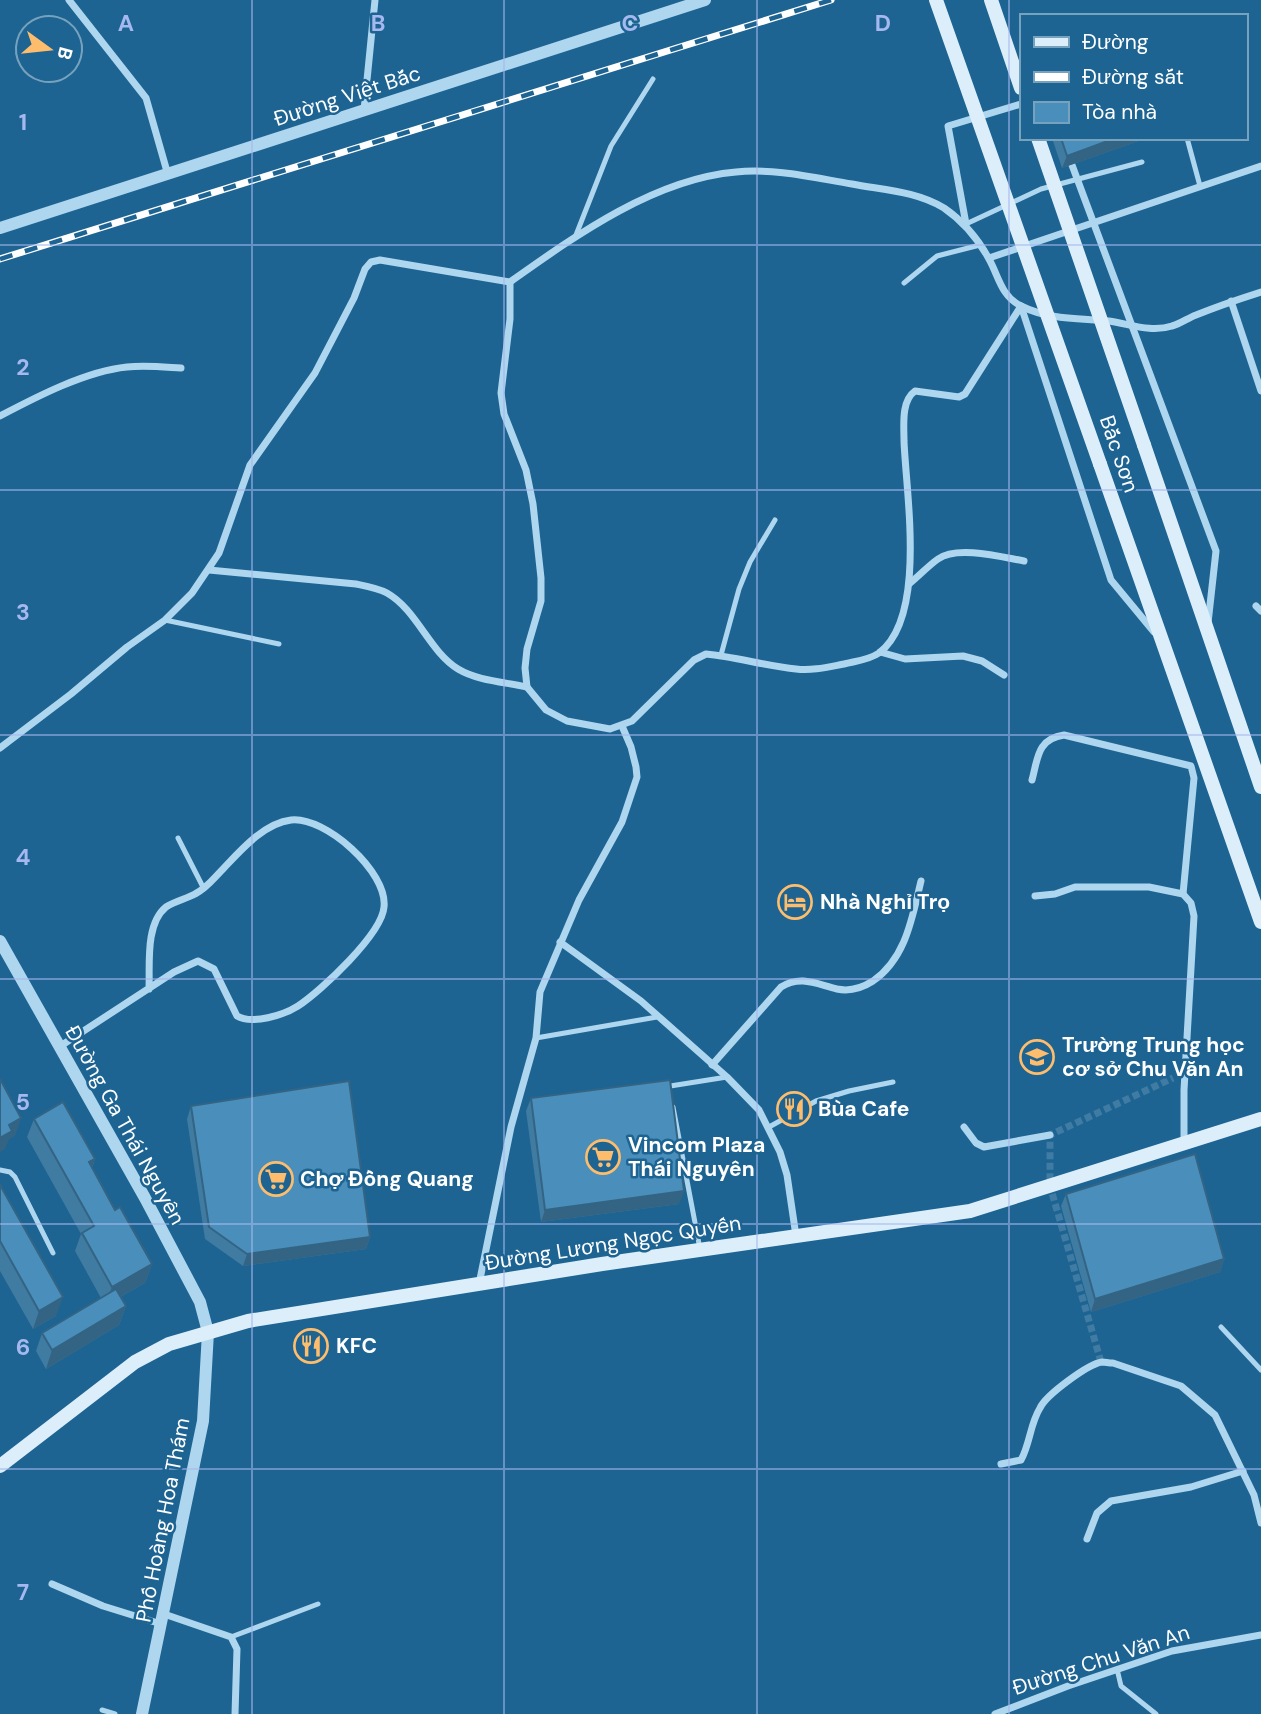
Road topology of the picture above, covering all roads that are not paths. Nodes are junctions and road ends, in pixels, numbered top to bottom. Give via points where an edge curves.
1 (69, 0) edge
2 (375, 0) edge
3 (705, 0) edge
4 (936, 0) edge
5 (991, 0) edge
6 (653, 79) dead end
7 (1020, 85) edge
8 (1020, 104) edge
9 (364, 110) junction
10 (1039, 140) edge
11 (1188, 140) edge
12 (1066, 148) edge
13 (1143, 162) dead end
14 (1261, 166) edge
15 (168, 175) junction
16 (1077, 178) junction
17 (1200, 186) junction
18 (1094, 222) junction
19 (965, 225) junction
20 (0, 228) edge
21 (576, 235) junction
22 (980, 245) junction
23 (989, 258) junction
24 (510, 282) junction
25 (904, 283) dead end
26 (1261, 292) edge
27 (1231, 301) junction
28 (1021, 306) junction
29 (1130, 325) junction
30 (181, 368) dead end
31 (1261, 391) edge
32 (0, 416) edge
33 (775, 520) dead end
34 (1024, 561) dead end
35 (209, 570) junction
36 (909, 584) junction
37 (165, 620) junction
38 (1207, 630) junction
39 (1163, 643) junction
40 (279, 644) dead end
41 (880, 652) junction
42 (721, 655) junction
43 (1004, 675) dead end
44 (527, 687) junction
45 (622, 726) junction
46 (0, 748) edge
47 (1032, 780) dead end
48 (1261, 787) edge
49 (177, 838) dead end
50 (921, 881) dead end
51 (204, 889) junction
52 (1183, 894) junction
53 (1035, 896) dead end
54 (1261, 922) edge
55 (0, 941) edge
56 (560, 942) junction
57 (149, 989) junction
58 (657, 1017) junction
59 (536, 1038) junction
60 (58, 1047) junction
61 (712, 1065) junction
62 (727, 1077) junction
63 (893, 1082) dead end
64 (669, 1087) junction
65 (657, 1088) edge
66 (529, 1107) edge
67 (516, 1109) junction
68 (1261, 1119) edge
69 (964, 1126) dead end
70 (769, 1127) junction
71 (1050, 1135) dead end
72 (1184, 1143) junction
73 (0, 1170) edge
74 (796, 1236) junction
75 (700, 1250) junction
76 (53, 1253) dead end
77 (478, 1284) junction
78 (1221, 1328) dead end
79 (208, 1332) junction
80 (1261, 1370) edge
81 (2, 1460) edge
82 (1001, 1464) dead end
83 (1242, 1471) junction
84 (1261, 1523) edge
85 (1087, 1539) dead end
86 (52, 1584) dead end
87 (318, 1604) dead end
88 (163, 1619) junction
89 (1261, 1635) edge
90 (231, 1636) junction
91 (1117, 1669) junction
92 (102, 1710) dead end
93 (1007, 1711) edge
94 (116, 1714) edge
95 (142, 1714) edge
96 (235, 1714) edge
97 (995, 1714) edge
98 (1156, 1714) edge

1 - 15 street via 146,98
2 - 9 street
3 - 9 street, Đường Việt Bắc
4 - 39 main road, Bắc Sơn, bridge
5 - 7 main road
6 - 21 lane via 611,146
8 - 19 street via 948,126
9 - 15 street, Đường Việt Bắc
10 - 38 main road, Bắc Sơn, bridge
11 - 17 lane
12 - 16 street
13 - 16 lane
14 - 17 street
15 - 20 street, Đường Việt Bắc
16 - 18 street
16 - 19 lane via 1032,192
17 - 18 street
18 - 23 street
18 - 29 street
19 - 21 street via 927,199 907,193 808,176 738,172 671,187
19 - 22 street
21 - 24 street
22 - 23 street
22 - 25 lane via 937,256
23 - 28 street via 1003,290
24 - 35 street via 371,262 315,373 250,465 230,527
24 - 44 street via 500,393 526,470 541,578 541,601 524,668
26 - 27 street
27 - 29 street via 1172,326
27 - 31 street
28 - 29 street via 1070,319
28 - 36 street via 965,394 915,391 907,400
28 - 39 street via 1111,580
29 - 38 street via 1216,551
30 - 32 street via 127,367 103,372
33 - 42 lane via 739,589
34 - 36 street via 973,552 951,554 940,557
35 - 37 street
35 - 44 street via 373,587 399,602 456,668 476,677
36 - 41 street via 902,619
37 - 40 lane
37 - 46 street
38 - 48 main road, Bắc Sơn
39 - 54 main road, Bắc Sơn
41 - 42 street via 818,669
41 - 43 street via 905,659 963,656
42 - 45 street via 701,655
44 - 45 street via 546,710 567,721 610,729
45 - 56 street via 636,766 632,792 622,822
47 - 52 street via 1042,746 1064,735 1191,766 1194,778
49 - 51 lane
50 - 61 street via 906,940 883,974 855,990 802,979 781,986
51 - 57 street via 165,908 156,920
51 - 57 street via 258,835 280,822 302,820 351,848 376,874 385,906 370,939 297,1006 274,1016 237,1016 214,969 198,961
52 - 53 street via 1149,887 1076,887
52 - 72 street via 1194,916
55 - 60 street, Đường Ga Thái Nguyên
56 - 58 street
56 - 59 street via 540,992
57 - 60 street
58 - 59 lane
58 - 61 street
59 - 67 street
60 - 79 street, Đường Ga Thái Nguyên via 190,1283
61 - 62 street
62 - 64 lane
62 - 70 street
63 - 70 lane via 816,1101
64 - 65 lane
64 - 75 lane
66 - 67 lane
67 - 77 street
68 - 72 main road, Đường Lương Ngọc Quyến
69 - 71 street via 984,1147
70 - 74 street via 787,1175
72 - 74 main road, Đường Lương Ngọc Quyến via 970,1211
73 - 76 lane via 15,1177
74 - 75 main road, Đường Lương Ngọc Quyến
75 - 77 main road, Đường Lương Ngọc Quyến
77 - 79 main road, Đường Lương Ngọc Quyến via 248,1321
78 - 80 lane
79 - 81 main road, Đường Lương Ngọc Quyến via 164,1346 135,1362
79 - 88 street, Phố Hoàng Hoa Thám via 203,1421
82 - 83 street via 1021,1460 1041,1405 1084,1369 1101,1362 1181,1386 1215,1415
83 - 84 street
83 - 85 street via 1191,1487 1111,1501 1097,1513
86 - 88 street via 103,1606
87 - 90 lane
88 - 90 street
88 - 95 street, Phố Hoàng Hoa Thám
89 - 91 street, Đường Chu Văn An via 1172,1651
90 - 96 street via 237,1649
91 - 93 street, Đường Chu Văn An
91 - 98 lane via 1121,1686
92 - 94 lane
93 - 97 street, Đường Chu Văn An

